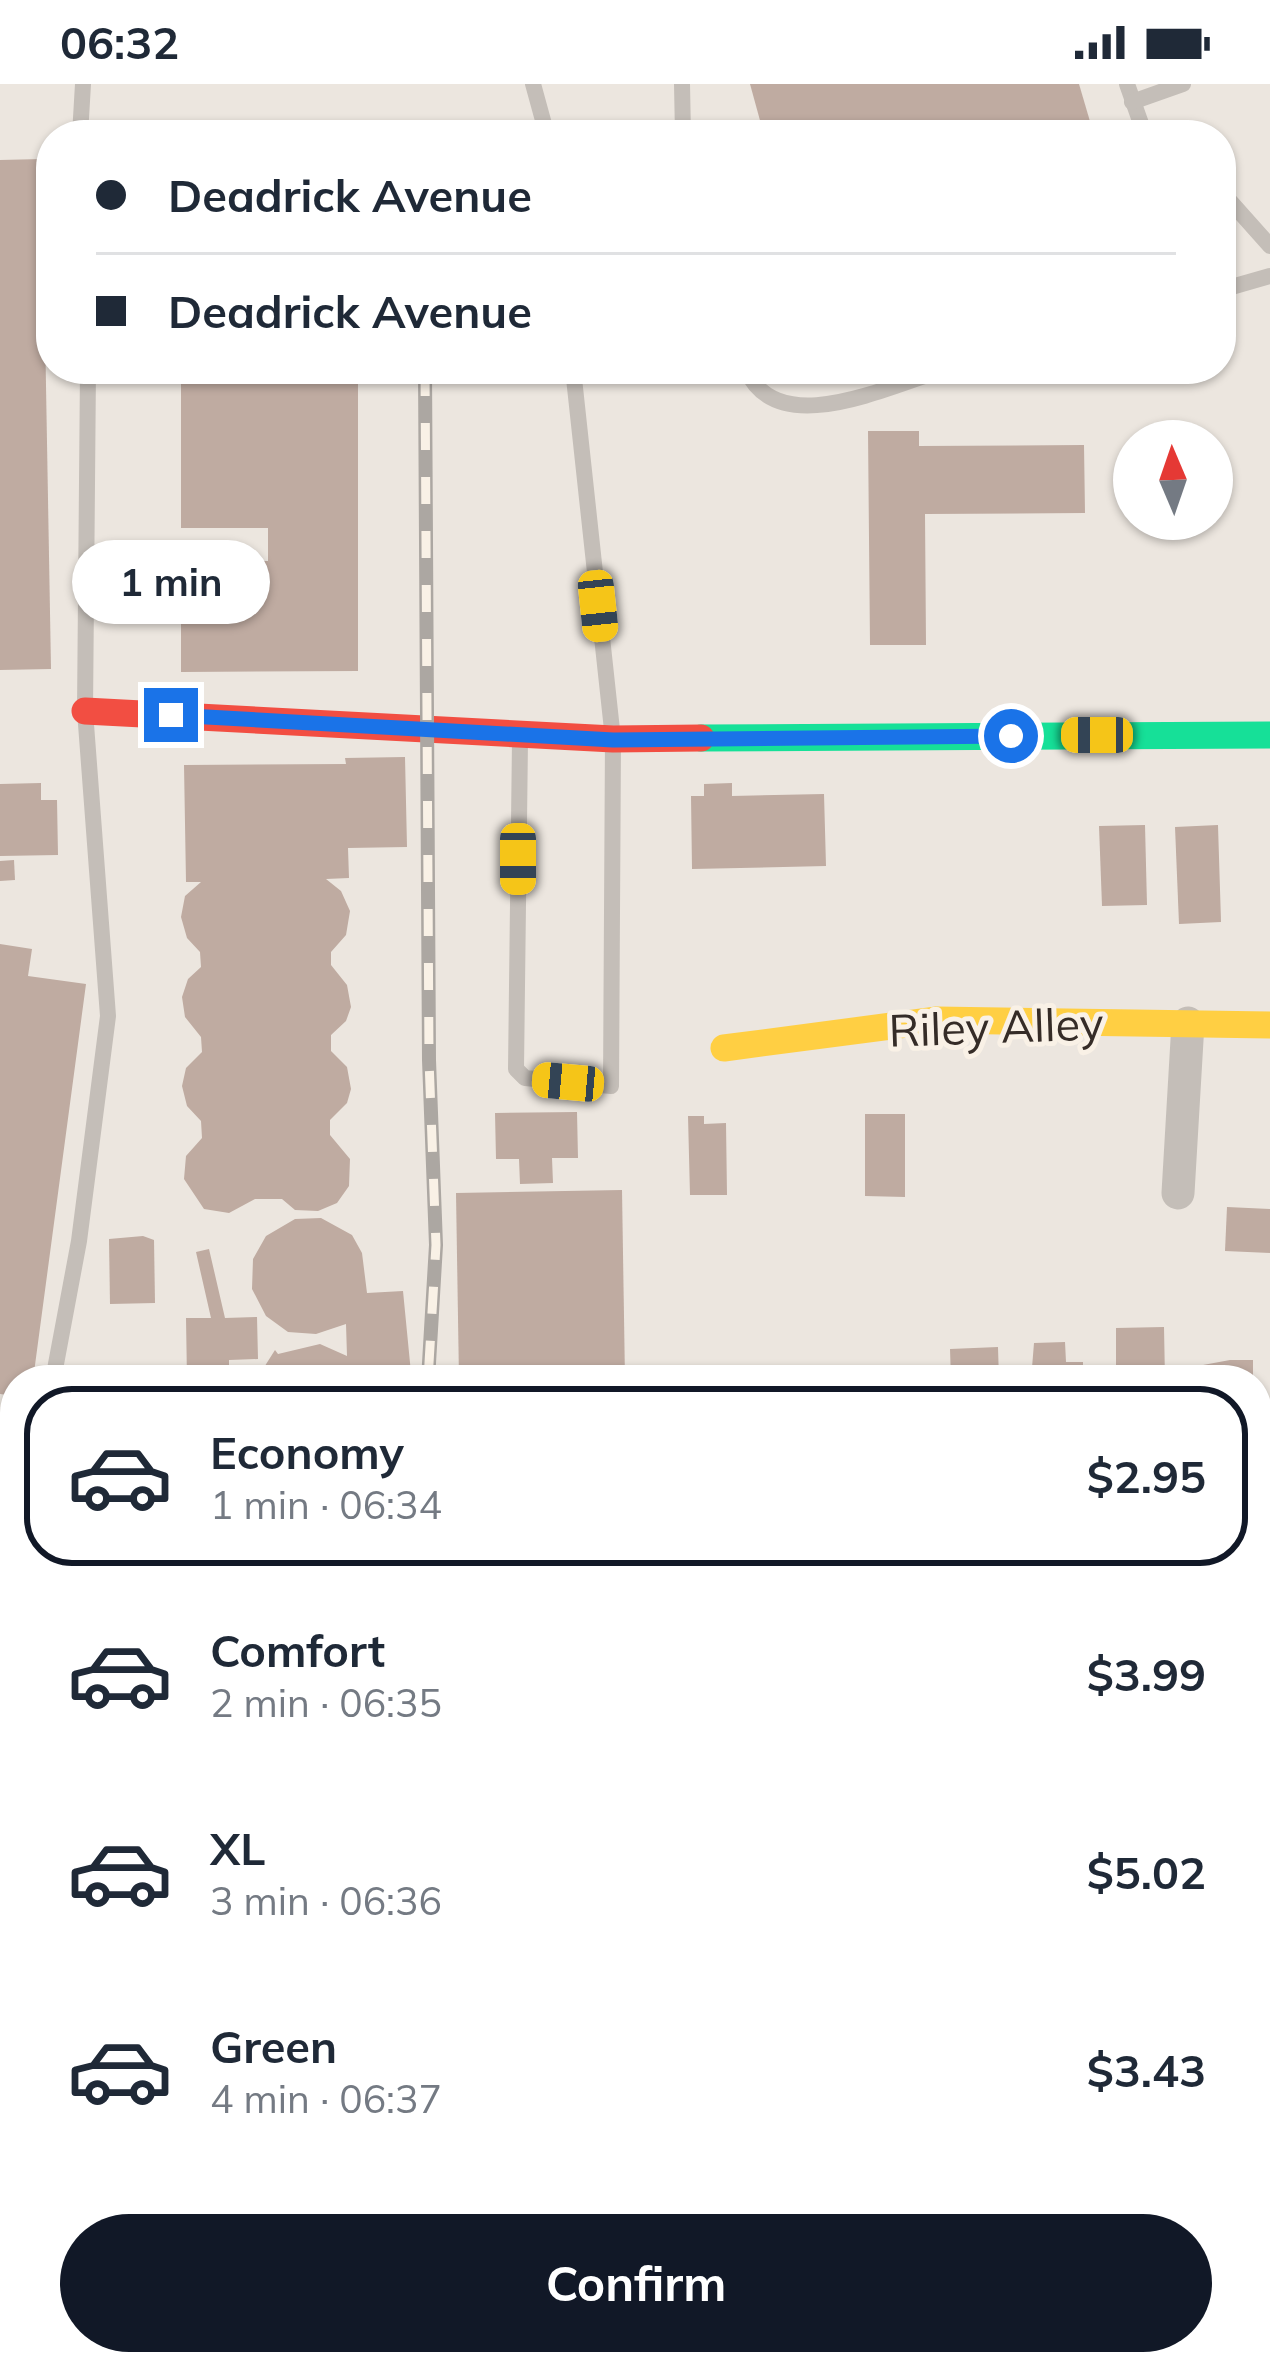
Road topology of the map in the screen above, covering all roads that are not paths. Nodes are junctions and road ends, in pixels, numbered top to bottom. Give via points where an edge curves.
1 (83, 84) edge
2 (533, 84) edge
3 (682, 84) edge
4 (1183, 84) edge
5 (1130, 93) edge
6 (81, 120) edge
7 (543, 120) edge
8 (683, 120) edge
9 (1236, 208) edge
10 (1270, 246) edge
11 (1270, 276) edge
12 (1236, 286) edge
13 (88, 384) edge
14 (575, 384) edge
15 (757, 384) edge
16 (890, 384) edge
17 (85, 711) junction
18 (520, 733) junction
19 (1270, 735) edge
20 (613, 740) junction
21 (1188, 1023) junction
22 (1270, 1024) edge
23 (724, 1048) dead end
24 (1178, 1193) dead end
25 (56, 1365) edge

1 - 6 lane
2 - 7 lane
3 - 8 lane
4 - 5 lane
9 - 10 lane
11 - 12 lane
13 - 17 lane
14 - 20 lane
15 - 16 lane via 800,408
17 - 18 street
17 - 25 lane via 108,1016
18 - 20 street
18 - 20 lane via 517,1069 525,1078 611,1086
19 - 20 street
21 - 22 street, Riley Alley
21 - 23 street, Riley Alley via 937,1020
21 - 24 street

